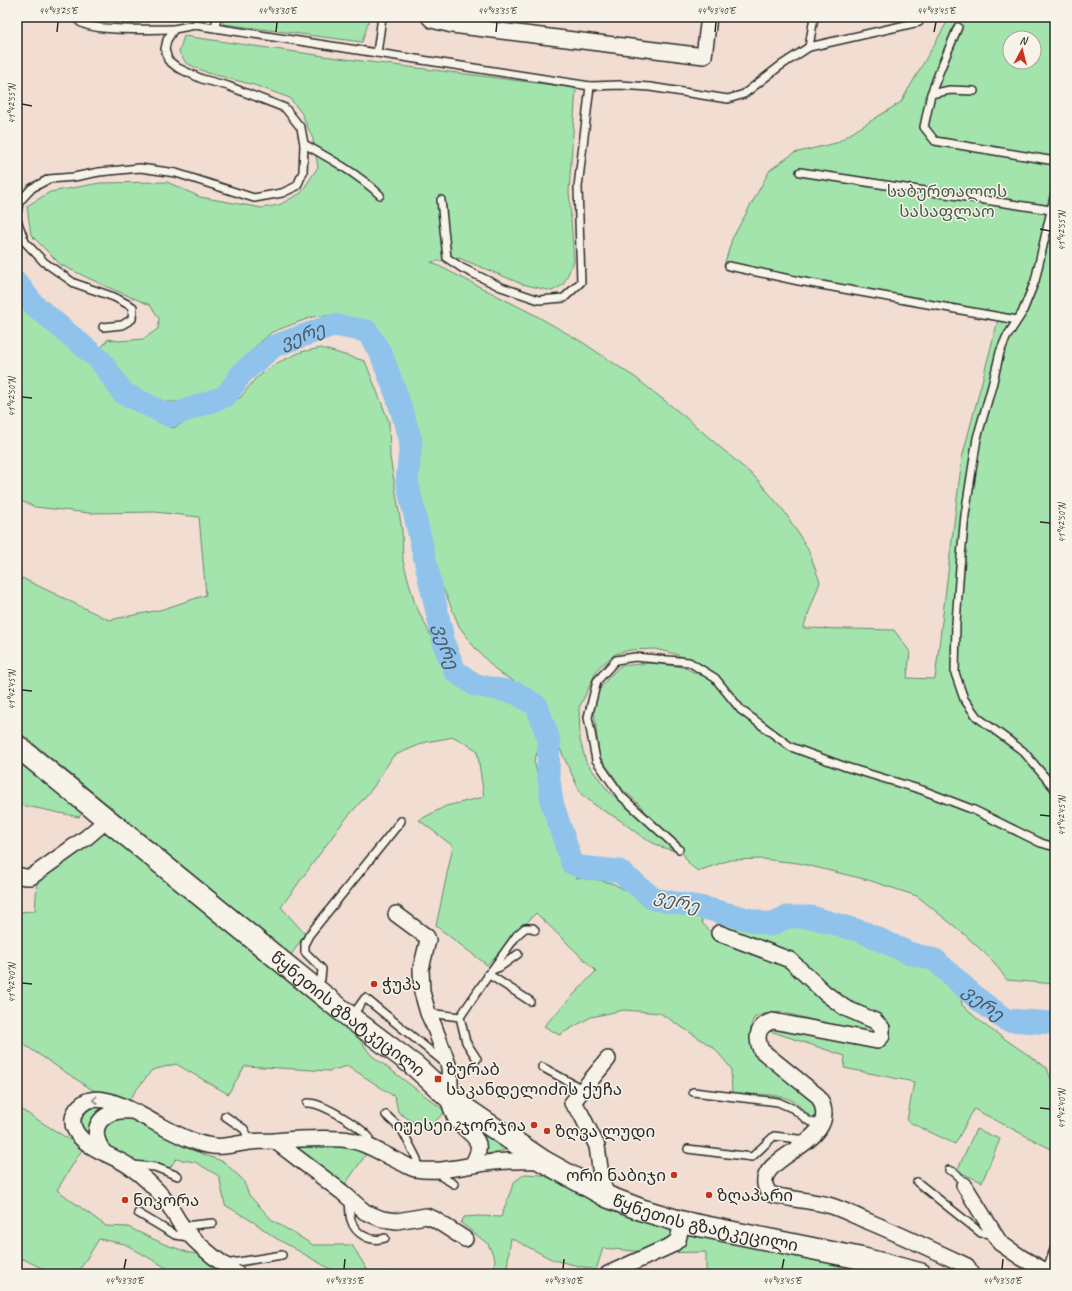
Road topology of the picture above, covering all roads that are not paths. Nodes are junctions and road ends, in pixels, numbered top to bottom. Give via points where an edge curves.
1 (76, 17) edge
2 (217, 17) edge
3 (382, 17) edge
4 (429, 17) edge
5 (709, 17) edge
6 (814, 17) edge
7 (919, 22) dead end
8 (174, 28) junction
9 (215, 28) junction
10 (958, 28) dead end
11 (810, 47) junction
12 (377, 53) junction
13 (590, 86) junction
14 (974, 91) dead end
15 (931, 94) junction
16 (304, 144) junction
17 (1055, 161) edge
18 (800, 172) dead end
19 (1055, 193) edge
20 (380, 195) dead end
21 (441, 200) dead end
22 (1051, 210) junction
23 (17, 212) edge
24 (17, 220) edge
25 (729, 266) dead end
26 (1017, 320) junction
27 (102, 327) dead end
28 (17, 746) edge
29 (1055, 790) edge
30 (107, 820) junction
31 (401, 821) dead end
32 (1055, 847) edge
33 (678, 849) dead end
34 (17, 875) edge
35 (396, 914) dead end
36 (536, 930) dead end
37 (719, 934) dead end
38 (518, 954) dead end
39 (490, 972) junction
40 (314, 988) junction
41 (530, 1001) dead end
42 (428, 1013) junction
43 (460, 1017) junction
44 (351, 1018) junction
45 (477, 1059) dead end
46 (608, 1059) dead end
47 (449, 1067) junction
48 (542, 1067) dead end
49 (584, 1090) junction
50 (693, 1092) dead end
51 (449, 1097) junction
52 (307, 1103) dead end
53 (132, 1111) junction
54 (386, 1115) dead end
55 (225, 1116) dead end
56 (821, 1126) junction
57 (806, 1140) junction
58 (275, 1141) junction
59 (251, 1142) junction
60 (366, 1145) junction
61 (688, 1149) dead end
62 (103, 1151) junction
63 (543, 1161) junction
64 (128, 1165) junction
65 (472, 1165) junction
66 (414, 1169) junction
67 (442, 1170) junction
68 (949, 1170) dead end
69 (178, 1176) dead end
70 (917, 1182) dead end
71 (454, 1184) dead end
72 (964, 1185) joint
73 (608, 1197) junction
74 (349, 1198) junction
75 (138, 1213) dead end
76 (682, 1222) junction
77 (213, 1223) dead end
78 (187, 1231) junction
79 (994, 1234) junction
80 (385, 1238) dead end
81 (465, 1239) dead end
82 (1055, 1247) edge
83 (282, 1255) dead end
84 (224, 1264) junction
85 (1048, 1272) edge
86 (237, 1274) edge
87 (608, 1274) edge
88 (921, 1274) edge
89 (972, 1274) edge

1 - 8 lane via 80,23 94,27
2 - 9 lane
3 - 12 lane
4 - 5 street via 452,25 704,56
6 - 11 lane
7 - 11 lane
8 - 9 lane via 195,25
8 - 16 lane via 165,49 168,60 178,68 202,79 285,108 301,128
9 - 12 lane
10 - 15 lane
11 - 13 lane via 744,94 728,99 650,87
12 - 13 lane
13 - 21 lane via 578,187 581,282 564,298 539,300 501,287 447,258
14 - 15 lane via 950,90
15 - 17 lane via 924,127 936,141
16 - 20 lane via 368,183
16 - 23 lane via 303,172 297,186 282,193 254,198 176,173 140,168 48,179 32,188 19,202
18 - 22 lane
19 - 22 lane
22 - 26 lane via 1035,281
24 - 27 lane via 25,242 44,262 74,283 114,297 133,307 132,318 127,322
25 - 26 lane
26 - 29 lane via 1000,352 977,438 960,567 956,673 964,699 977,717 1023,751
28 - 30 main road, წყნეთის გზატკეცილი
30 - 34 street via 32,877
30 - 40 main road, წყნეთის გზატკეცილი
31 - 40 lane via 309,935 305,952 322,969 321,980
32 - 33 lane via 974,810 922,790 846,767 791,746 741,710 715,678 689,662 635,657 616,660 597,681 588,717 596,760 621,796
35 - 42 street via 428,940 421,969 422,992
36 - 39 lane via 525,928 517,935
37 - 56 street via 790,960 845,1008 875,1021 882,1028 882,1036 877,1041 773,1021 760,1028 758,1042 761,1050 818,1096 825,1114
38 - 39 lane
39 - 41 lane
39 - 43 lane
40 - 44 main road, წყნეთის გზატკეცილი
42 - 43 lane
42 - 47 street
43 - 45 lane via 466,1042
44 - 47 lane via 365,998
44 - 51 main road, წყნეთის გზატკეცილი via 416,1067
46 - 49 street
47 - 51 street
48 - 49 lane
49 - 73 street via 572,1104 580,1112 597,1146 602,1183
50 - 56 lane via 778,1102
51 - 63 main road, წყნეთის გზატკეცილი
51 - 65 street via 454,1118 478,1142 479,1149
52 - 60 lane via 325,1107 363,1131 369,1137
53 - 59 street via 204,1145 216,1147
53 - 62 street via 112,1112 104,1117 96,1130 96,1138
53 -> 62 street via 103,1099 81,1104 73,1117 74,1130 81,1139
54 - 66 lane via 402,1130 410,1145 417,1159
55 - 59 lane via 244,1129
56 - 57 street
57 - 61 lane via 774,1136 752,1157
57 - 89 street via 766,1176 764,1184 772,1195 829,1205 967,1266
58 - 59 street
58 - 60 street via 343,1139
58 - 74 street
60 - 66 street
62 - 64 street
63 - 65 street
63 - 73 main road, წყნეთის გზატკეცილი
64 - 69 lane via 155,1167
64 - 78 street via 166,1201
65 - 67 street
66 - 67 street
67 - 71 lane via 442,1177
68 - 72 lane via 954,1171
70 - 79 lane via 981,1233
72 - 79 street
73 - 76 main road, წყნეთის გზატკეცილი
74 - 80 lane via 351,1220 355,1229 362,1236 380,1240
74 - 81 street via 365,1212 382,1219 397,1221 426,1216
75 - 78 lane via 175,1235 188,1238
76 - 87 street via 678,1240 672,1245
76 - 88 main road, წყნეთის გზატკეცილი via 864,1259
77 - 78 lane
78 - 84 street
79 - 85 street via 1000,1243
82 - 85 lane
83 - 84 lane
84 - 86 street

